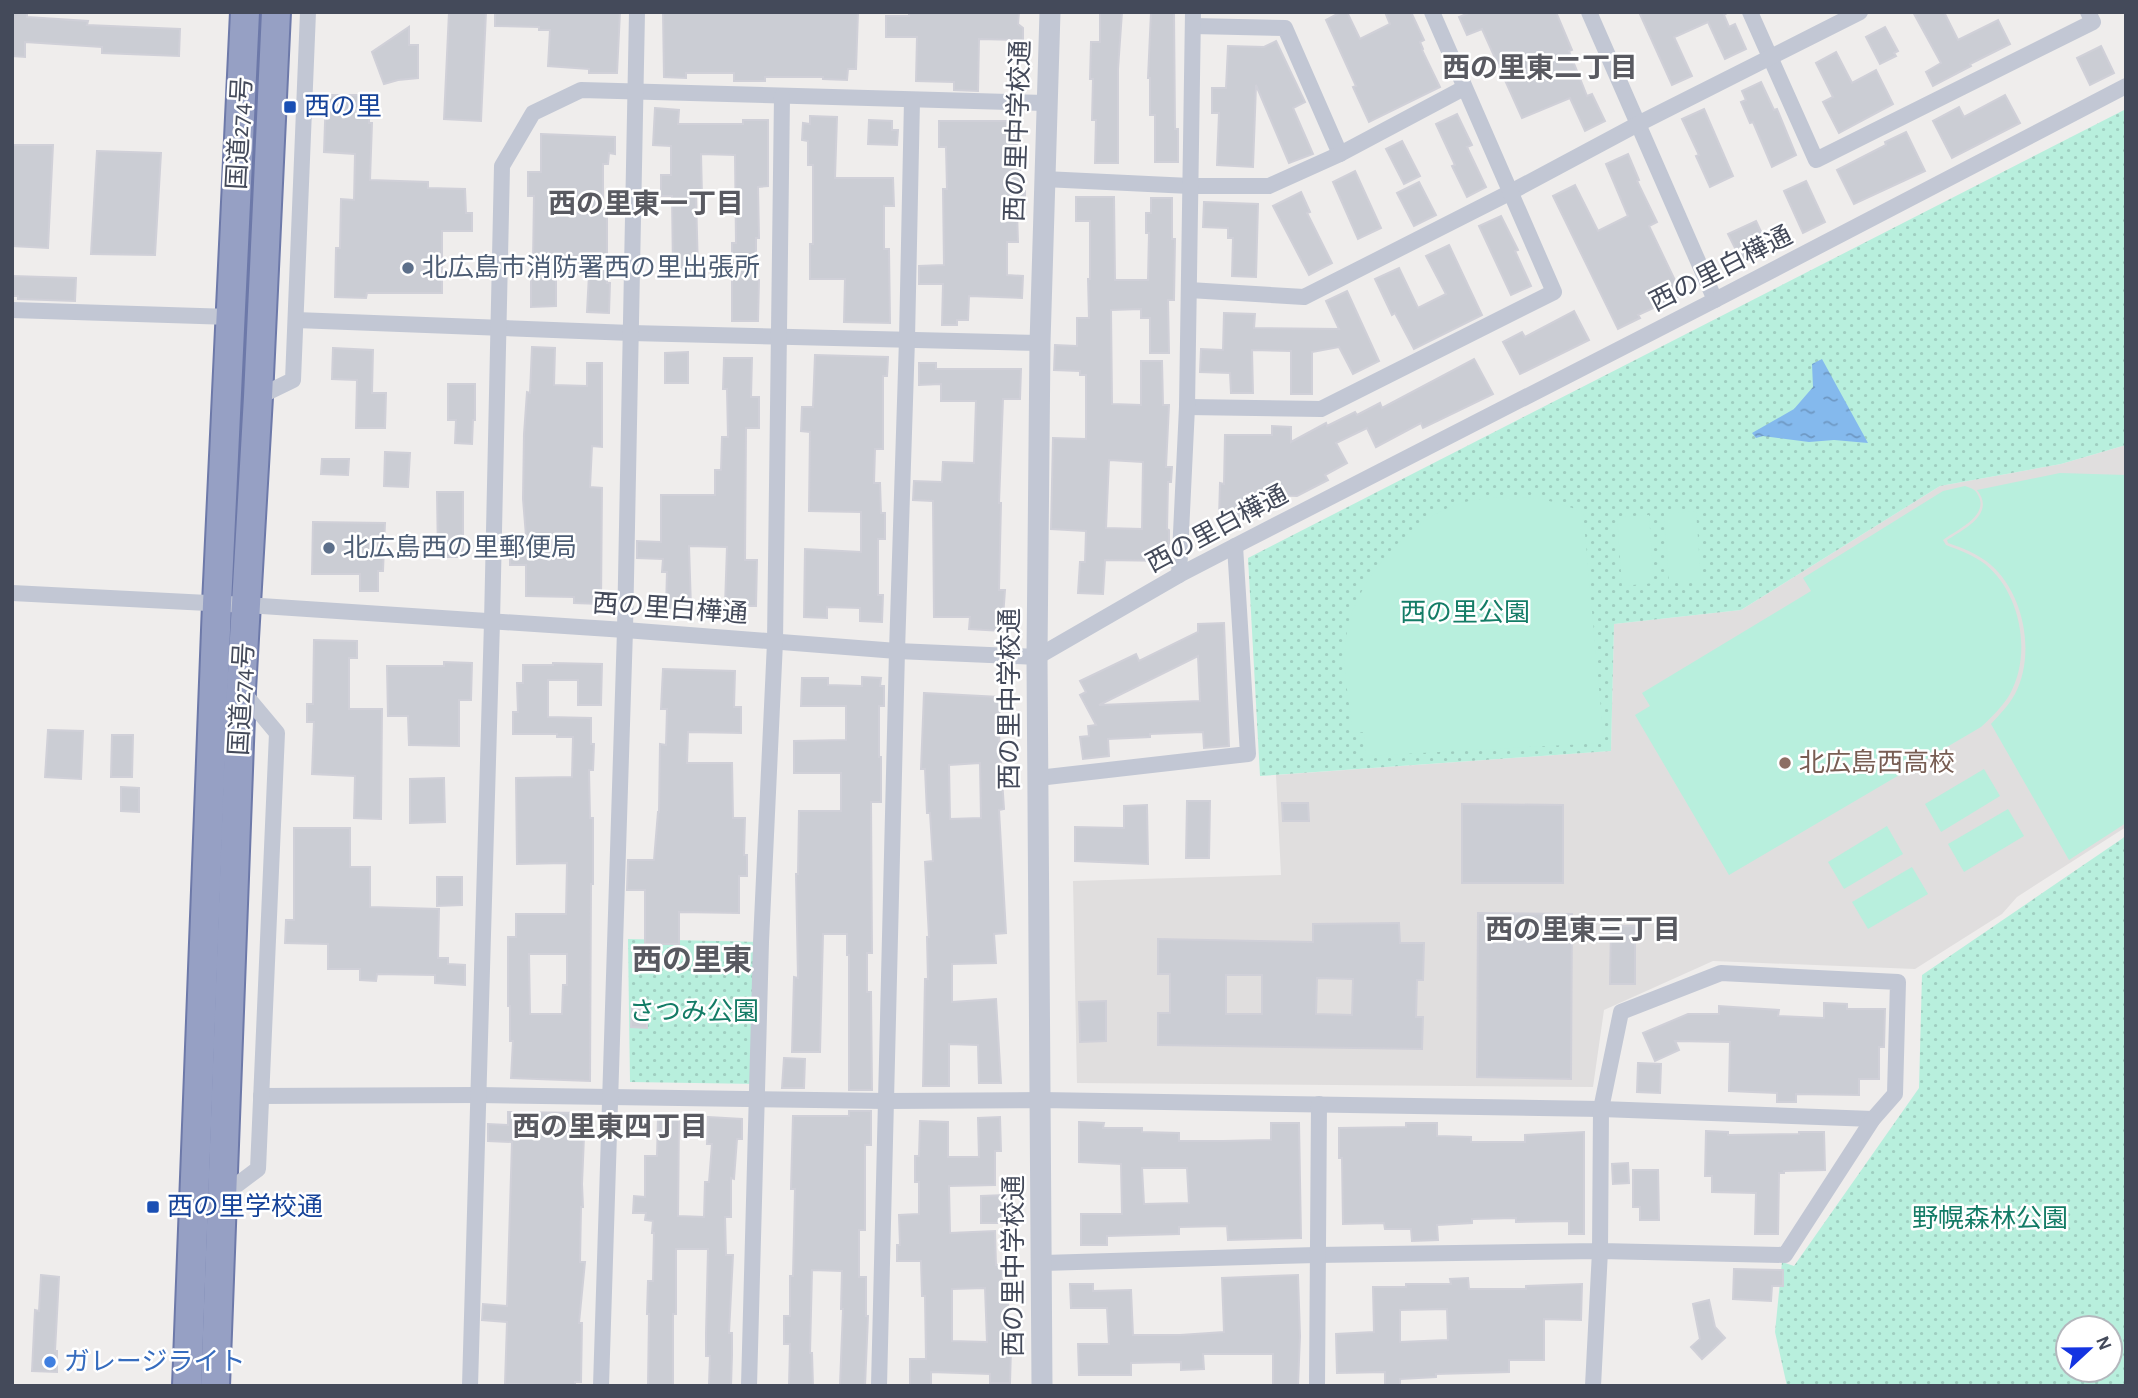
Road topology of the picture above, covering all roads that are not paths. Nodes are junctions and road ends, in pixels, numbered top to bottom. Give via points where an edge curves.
1 (245, 12) edge
2 (275, 12) edge
3 (308, 12) edge
4 (637, 12) edge
5 (1050, 12) edge
6 (1432, 12) edge
7 (1589, 12) edge
8 (1750, 12) edge
9 (1860, 12) edge
10 (2088, 12) edge
11 (1193, 19) edge
12 (1769, 58) junction
13 (2126, 86) edge
14 (1464, 88) junction
15 (637, 92) junction
16 (782, 96) junction
17 (912, 100) junction
18 (1046, 103) junction
19 (1638, 124) junction
20 (1340, 154) junction
21 (1044, 179) junction
22 (1191, 186) junction
23 (1510, 193) junction
24 (1189, 290) junction
25 (1715, 300) junction
26 (12, 310) edge
27 (231, 317) junction
28 (296, 320) junction
29 (499, 327) junction
30 (631, 333) junction
31 (779, 336) junction
32 (907, 339) junction
33 (1040, 344) junction
34 (258, 397) junction
35 (1187, 407) junction
36 (1235, 546) junction
37 (1179, 575) junction
38 (12, 593) edge
39 (216, 604) junction
40 (247, 605) junction
41 (492, 622) junction
42 (625, 630) junction
43 (775, 642) junction
44 (897, 650) junction
45 (1037, 657) junction
46 (241, 690) junction
47 (1038, 778) junction
48 (478, 1095) junction
49 (261, 1096) junction
50 (610, 1097) junction
51 (757, 1099) junction
52 (1041, 1100) junction
53 (886, 1101) junction
54 (1318, 1104) junction
55 (1601, 1109) junction
56 (1873, 1119) junction
57 (222, 1196) junction
58 (1600, 1251) junction
59 (1316, 1255) junction
60 (1043, 1263) junction
61 (187, 1386) edge
62 (215, 1386) edge
63 (470, 1386) edge
64 (601, 1386) edge
65 (749, 1386) edge
66 (879, 1386) edge
67 (1042, 1386) edge
68 (1317, 1386) edge
69 (1593, 1386) edge

1 - 27 highway, 国道274号
2 - 34 highway, 国道274号
3 - 28 street
4 - 15 street
5 - 18 street, 西の里中学校通
6 - 14 street
7 - 19 street
8 - 12 street
9 - 12 street
10 - 12 street via 2093,22 1816,160
11 - 20 street via 1285,28
11 - 22 street
12 - 19 street
13 - 25 street, 西の里白樺通
14 - 20 street
14 - 23 street
15 - 16 street
15 - 29 street via 581,90 533,113 502,166
15 - 30 street
16 - 17 street
16 - 31 street
17 - 18 street
17 - 32 street
18 - 21 street, 西の里中学校通
19 - 23 street
19 - 25 street
20 - 22 street via 1269,186
21 - 22 street
21 - 33 street, 西の里中学校通
22 - 24 street
23 - 24 street via 1304,297
23 - 35 street via 1554,292 1321,409
24 - 35 street
25 - 36 street, 西の里白樺通
26 - 27 street
27 - 39 highway, 国道274号
28 - 29 street
28 - 34 street via 293,380
29 - 30 street
29 - 41 street
30 - 31 street
30 - 42 street
31 - 32 street
31 - 43 street
32 - 33 street
32 - 44 street
33 - 45 street, 西の里中学校通
34 - 40 highway, 国道274号
35 - 37 street
36 - 37 street, 西の里白樺通
36 - 47 street via 1248,754
37 - 45 street, 西の里白樺通
38 - 39 street, 西の里白樺通
39 - 40 street, 西の里白樺通
39 - 61 highway, 国道274号
40 - 41 street, 西の里白樺通
40 - 46 highway, 国道274号
41 - 42 street, 西の里白樺通
41 - 48 street
42 - 43 street, 西の里白樺通
42 - 50 street
43 - 44 street, 西の里白樺通
43 - 51 street
44 - 45 street, 西の里白樺通
44 - 53 street
45 - 47 street, 西の里中学校通
46 - 49 street via 277,733
46 - 57 highway, 国道274号
47 - 52 street, 西の里中学校通
48 - 49 street
48 - 50 street
48 - 63 street
49 - 57 street via 258,1169
50 - 51 street
50 - 64 street
51 - 53 street
51 - 65 street
52 - 53 street
52 - 54 street
52 - 60 street, 西の里中学校通
53 - 66 street
54 - 55 street
54 - 59 street
55 - 56 street
55 - 56 street via 1621,1012 1721,973 1898,982 1895,1094
55 - 58 street
56 - 58 street via 1785,1255
57 - 62 highway, 国道274号
58 - 59 street
58 - 69 street
59 - 60 street
59 - 68 street
60 - 67 street, 西の里中学校通

